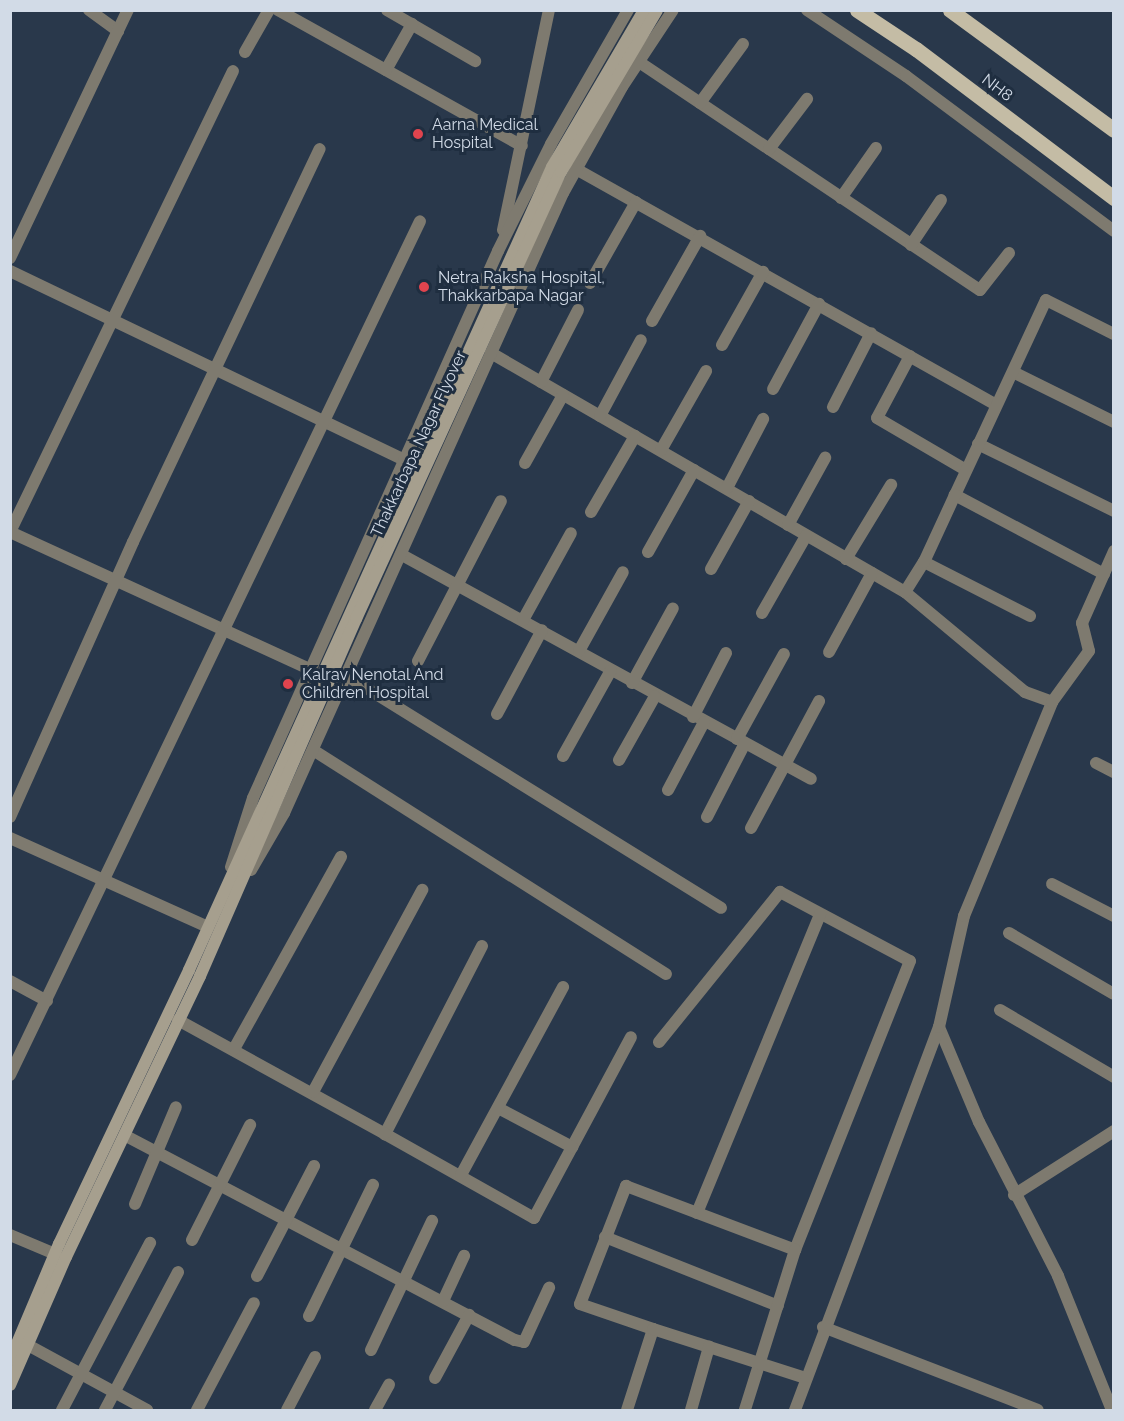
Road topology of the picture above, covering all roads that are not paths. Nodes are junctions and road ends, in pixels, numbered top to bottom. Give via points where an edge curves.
1 (89, 10) edge
2 (128, 10) edge
3 (269, 10) edge
4 (278, 10) edge
5 (387, 10) edge
6 (549, 10) edge
7 (628, 10) edge
8 (644, 10) edge
9 (657, 10) edge
10 (673, 10) edge
11 (807, 10) edge
12 (857, 10) edge
13 (950, 10) edge
14 (412, 24) junction
15 (118, 31) junction
16 (743, 44) dead end
17 (245, 52) dead end
18 (475, 61) dead end
19 (639, 62) junction
20 (386, 70) junction
21 (232, 71) dead end
22 (807, 99) dead end
23 (700, 103) junction
24 (1113, 130) edge
25 (522, 146) junction
26 (876, 148) dead end
27 (320, 149) dead end
28 (769, 149) junction
29 (576, 169) junction
30 (841, 198) junction
31 (1113, 198) edge
32 (940, 200) dead end
33 (636, 202) junction
34 (420, 221) dead end
35 (1113, 231) edge
36 (700, 236) junction
37 (911, 245) junction
38 (498, 251) junction
39 (1009, 253) dead end
40 (10, 258) edge
41 (529, 265) junction
42 (10, 271) edge
43 (763, 272) junction
44 (590, 283) dead end
45 (819, 304) junction
46 (578, 310) dead end
47 (112, 319) junction
48 (652, 321) dead end
49 (871, 333) junction
50 (1113, 334) edge
51 (641, 340) dead end
52 (722, 345) dead end
53 (491, 353) junction
54 (910, 356) junction
55 (217, 368) junction
56 (706, 371) dead end
57 (1013, 372) junction
58 (541, 382) junction
59 (773, 389) dead end
60 (563, 395) junction
61 (995, 404) junction
62 (832, 407) dead end
63 (600, 416) junction
64 (763, 418) dead end
65 (322, 420) junction
66 (1113, 422) edge
67 (635, 436) junction
68 (978, 444) junction
69 (661, 450) junction
70 (825, 458) dead end
71 (405, 460) junction
72 (525, 464) dead end
73 (694, 470) junction
74 (966, 470) junction
75 (891, 485) dead end
76 (727, 488) junction
77 (955, 495) junction
78 (501, 501) dead end
79 (749, 501) junction
80 (1113, 511) edge
81 (591, 512) dead end
82 (788, 525) junction
83 (10, 532) edge
84 (571, 533) dead end
85 (806, 536) junction
86 (1113, 551) edge
87 (648, 552) dead end
88 (402, 555) junction
89 (846, 559) junction
90 (924, 562) junction
91 (711, 569) dead end
92 (623, 572) dead end
93 (872, 573) junction
94 (1104, 574) junction
95 (116, 580) junction
96 (459, 584) junction
97 (905, 592) junction
98 (674, 608) dead end
99 (762, 613) dead end
100 (1030, 616) dead end
101 (523, 620) junction
102 (223, 629) junction
103 (542, 630) junction
104 (579, 651) junction
105 (829, 652) dead end
106 (726, 653) dead end
107 (784, 654) dead end
108 (418, 661) dead end
109 (311, 670) junction
110 (611, 670) junction
111 (347, 676) junction
112 (632, 683) junction
113 (655, 696) junction
114 (819, 701) dead end
115 (1052, 702) junction
116 (497, 714) dead end
117 (699, 720) junction
118 (741, 742) junction
119 (313, 750) junction
120 (563, 756) dead end
121 (619, 760) dead end
122 (1096, 763) dead end
123 (785, 764) junction
124 (1113, 772) edge
125 (810, 779) dead end
126 (669, 790) dead end
127 (266, 814) junction
128 (10, 817) edge
129 (707, 817) dead end
130 (751, 828) dead end
131 (10, 838) edge
132 (341, 856) dead end
133 (106, 881) junction
134 (1052, 884) dead end
135 (422, 891) dead end
136 (227, 899) junction
137 (721, 908) dead end
138 (820, 914) junction
139 (1113, 916) edge
140 (208, 927) junction
141 (1009, 933) dead end
142 (482, 946) dead end
143 (666, 974) dead end
144 (10, 981) edge
145 (563, 987) dead end
146 (1113, 994) edge
147 (47, 1001) junction
148 (1000, 1010) dead end
149 (178, 1020) junction
150 (939, 1027) junction
151 (631, 1037) dead end
152 (659, 1042) dead end
153 (234, 1049) junction
154 (10, 1075) edge
155 (1113, 1077) edge
156 (313, 1092) junction
157 (176, 1107) dead end
158 (498, 1107) junction
159 (250, 1125) dead end
160 (1113, 1131) edge
161 (386, 1134) junction
162 (126, 1136) junction
163 (572, 1147) junction
164 (157, 1152) junction
165 (314, 1166) dead end
166 (461, 1175) junction
167 (219, 1185) junction
168 (373, 1185) dead end
169 (1014, 1195) junction
170 (135, 1204) dead end
171 (697, 1213) junction
172 (287, 1220) junction
173 (432, 1221) dead end
174 (10, 1235) edge
175 (605, 1237) junction
176 (192, 1240) dead end
177 (150, 1243) dead end
178 (344, 1247) junction
179 (795, 1250) junction
180 (61, 1256) junction
181 (464, 1256) dead end
182 (178, 1272) dead end
183 (257, 1276) dead end
184 (406, 1281) junction
185 (549, 1287) dead end
186 (443, 1301) junction
187 (254, 1303) dead end
188 (778, 1306) junction
189 (469, 1315) junction
190 (309, 1316) dead end
191 (823, 1327) junction
192 (653, 1329) junction
193 (26, 1344) junction
194 (709, 1347) junction
195 (371, 1350) dead end
196 (315, 1357) dead end
197 (10, 1360) edge
198 (760, 1363) junction
199 (81, 1374) junction
200 (435, 1378) dead end
201 (806, 1378) junction
202 (389, 1384) dead end
203 (10, 1385) edge
204 (115, 1393) junction
205 (62, 1410) edge
206 (105, 1410) edge
207 (147, 1410) edge
208 (197, 1410) edge
209 (287, 1410) edge
210 (375, 1410) edge
211 (627, 1410) edge
212 (691, 1410) edge
213 (745, 1410) edge
214 (795, 1410) edge
215 (1038, 1410) edge
216 (1112, 1410) edge

1 - 15 street
2 - 15 street
3 - 17 street
4 - 20 street
5 - 14 street
6 - 25 street
7 - 38 street via 551,144
8 - 127 main road, Thakkarbapa Nagar Flyover via 552,167
9 - 127 main road, Thakkarbapa Nagar Flyover via 561,172
10 - 19 street
11 - 35 street via 906,76
12 - 31 main road, NH8 via 916,49
13 - 24 main road
14 - 18 street
14 - 20 street
15 - 40 street
16 - 23 street
19 - 23 street
19 - 29 street
20 - 25 street
21 - 47 street
22 - 28 street
23 - 28 street
25 - 38 street
26 - 30 street
27 - 55 street
28 - 30 street
29 - 33 street
29 - 41 street
30 - 37 street
32 - 37 street
33 - 36 street
33 - 44 street
34 - 65 street
36 - 43 street
36 - 48 street
37 - 39 street via 980,290
38 - 41 street
38 - 71 street
41 - 53 street
42 - 47 street
43 - 45 street
43 - 52 street
45 - 49 street
45 - 59 street
46 - 58 street
47 - 55 street
47 - 83 street
49 - 54 street
49 - 62 street
50 - 57 street via 1046,300
51 - 63 street
53 - 58 street
53 - 88 street
54 - 61 street
54 - 74 street via 877,418
55 - 65 street
55 - 95 street
56 - 69 street
57 - 61 street
57 - 66 street
58 - 60 street
60 - 63 street
60 - 72 street
61 - 68 street
63 - 67 street
64 - 76 street
65 - 71 street
65 - 102 street
67 - 69 street
67 - 81 street
68 - 74 street
68 - 80 street
69 - 73 street
70 - 82 street
71 - 109 street
73 - 76 street
73 - 87 street
74 - 77 street
75 - 89 street
76 - 79 street
77 - 90 street
77 - 94 street
78 - 96 street
79 - 82 street
79 - 91 street
82 - 85 street
83 - 95 street
84 - 101 street
85 - 89 street
85 - 99 street
86 - 94 street
88 - 96 street
88 - 111 street
89 - 93 street
90 - 97 street
90 - 100 street
92 - 104 street
93 - 97 street
93 - 105 street
94 - 115 street via 1082,623 1089,651
95 - 102 street
95 - 128 street
96 - 101 street
96 - 108 street
97 - 115 street via 1025,692
98 - 112 street
101 - 103 street
102 - 109 street
102 - 133 street
103 - 104 street
103 - 116 street
104 - 110 street
106 - 117 street
107 - 118 street
109 - 136 street via 253,798
110 - 112 street
110 - 120 street
111 - 119 street
111 - 137 street
112 - 113 street
113 - 117 street
113 - 121 street
114 - 123 street
115 - 150 street via 964,916
117 - 118 street
117 - 126 street
118 - 123 street
118 - 129 street
119 - 136 street via 284,813
119 - 143 street
122 - 124 street
123 - 125 street
123 - 130 street
127 - 136 main road, Thakkarbapa Nagar Flyover
131 - 133 street
132 - 153 street
133 - 140 street
133 - 147 street
134 - 139 street
135 - 156 street
136 - 140 main road
136 - 149 main road
138 - 152 street via 780,892
138 - 171 street
138 - 179 street via 910,961
140 - 180 main road
141 - 146 street
142 - 161 street
144 - 147 street
145 - 158 street
147 - 154 street
148 - 155 street
149 - 153 street
149 - 162 main road
150 - 169 street
150 - 191 street via 880,1190
151 - 163 street
153 - 156 street
156 - 161 street
157 - 164 street
158 - 163 street
158 - 166 street
159 - 167 street
160 - 169 street
161 - 166 street
162 - 164 street
162 - 180 main road
163 - 166 street via 534,1218
164 - 167 street
164 - 170 street
165 - 172 street
167 - 172 street
167 - 176 street
168 - 178 street
169 - 216 street via 1058,1276
171 - 175 street via 626,1186
171 - 179 street
172 - 178 street
172 - 183 street
173 - 184 street
174 - 180 street
175 - 188 street
175 - 192 street via 580,1304
177 - 199 street
178 - 184 street
178 - 190 street
179 - 188 street
180 - 193 main road
180 - 197 main road
181 - 186 street
182 - 204 street
184 - 186 street
184 - 195 street
185 - 189 street via 524,1342
186 - 189 street
187 - 208 street
188 - 198 street
189 - 200 street
191 - 201 street
191 - 215 street
192 - 194 street
192 - 211 street
193 - 199 street
193 - 203 main road
194 - 198 street
194 - 212 street
196 - 209 street
198 - 201 street
198 - 213 street
199 - 204 street
199 - 205 street
201 - 214 street
202 - 210 street
204 - 206 street
204 - 207 street

